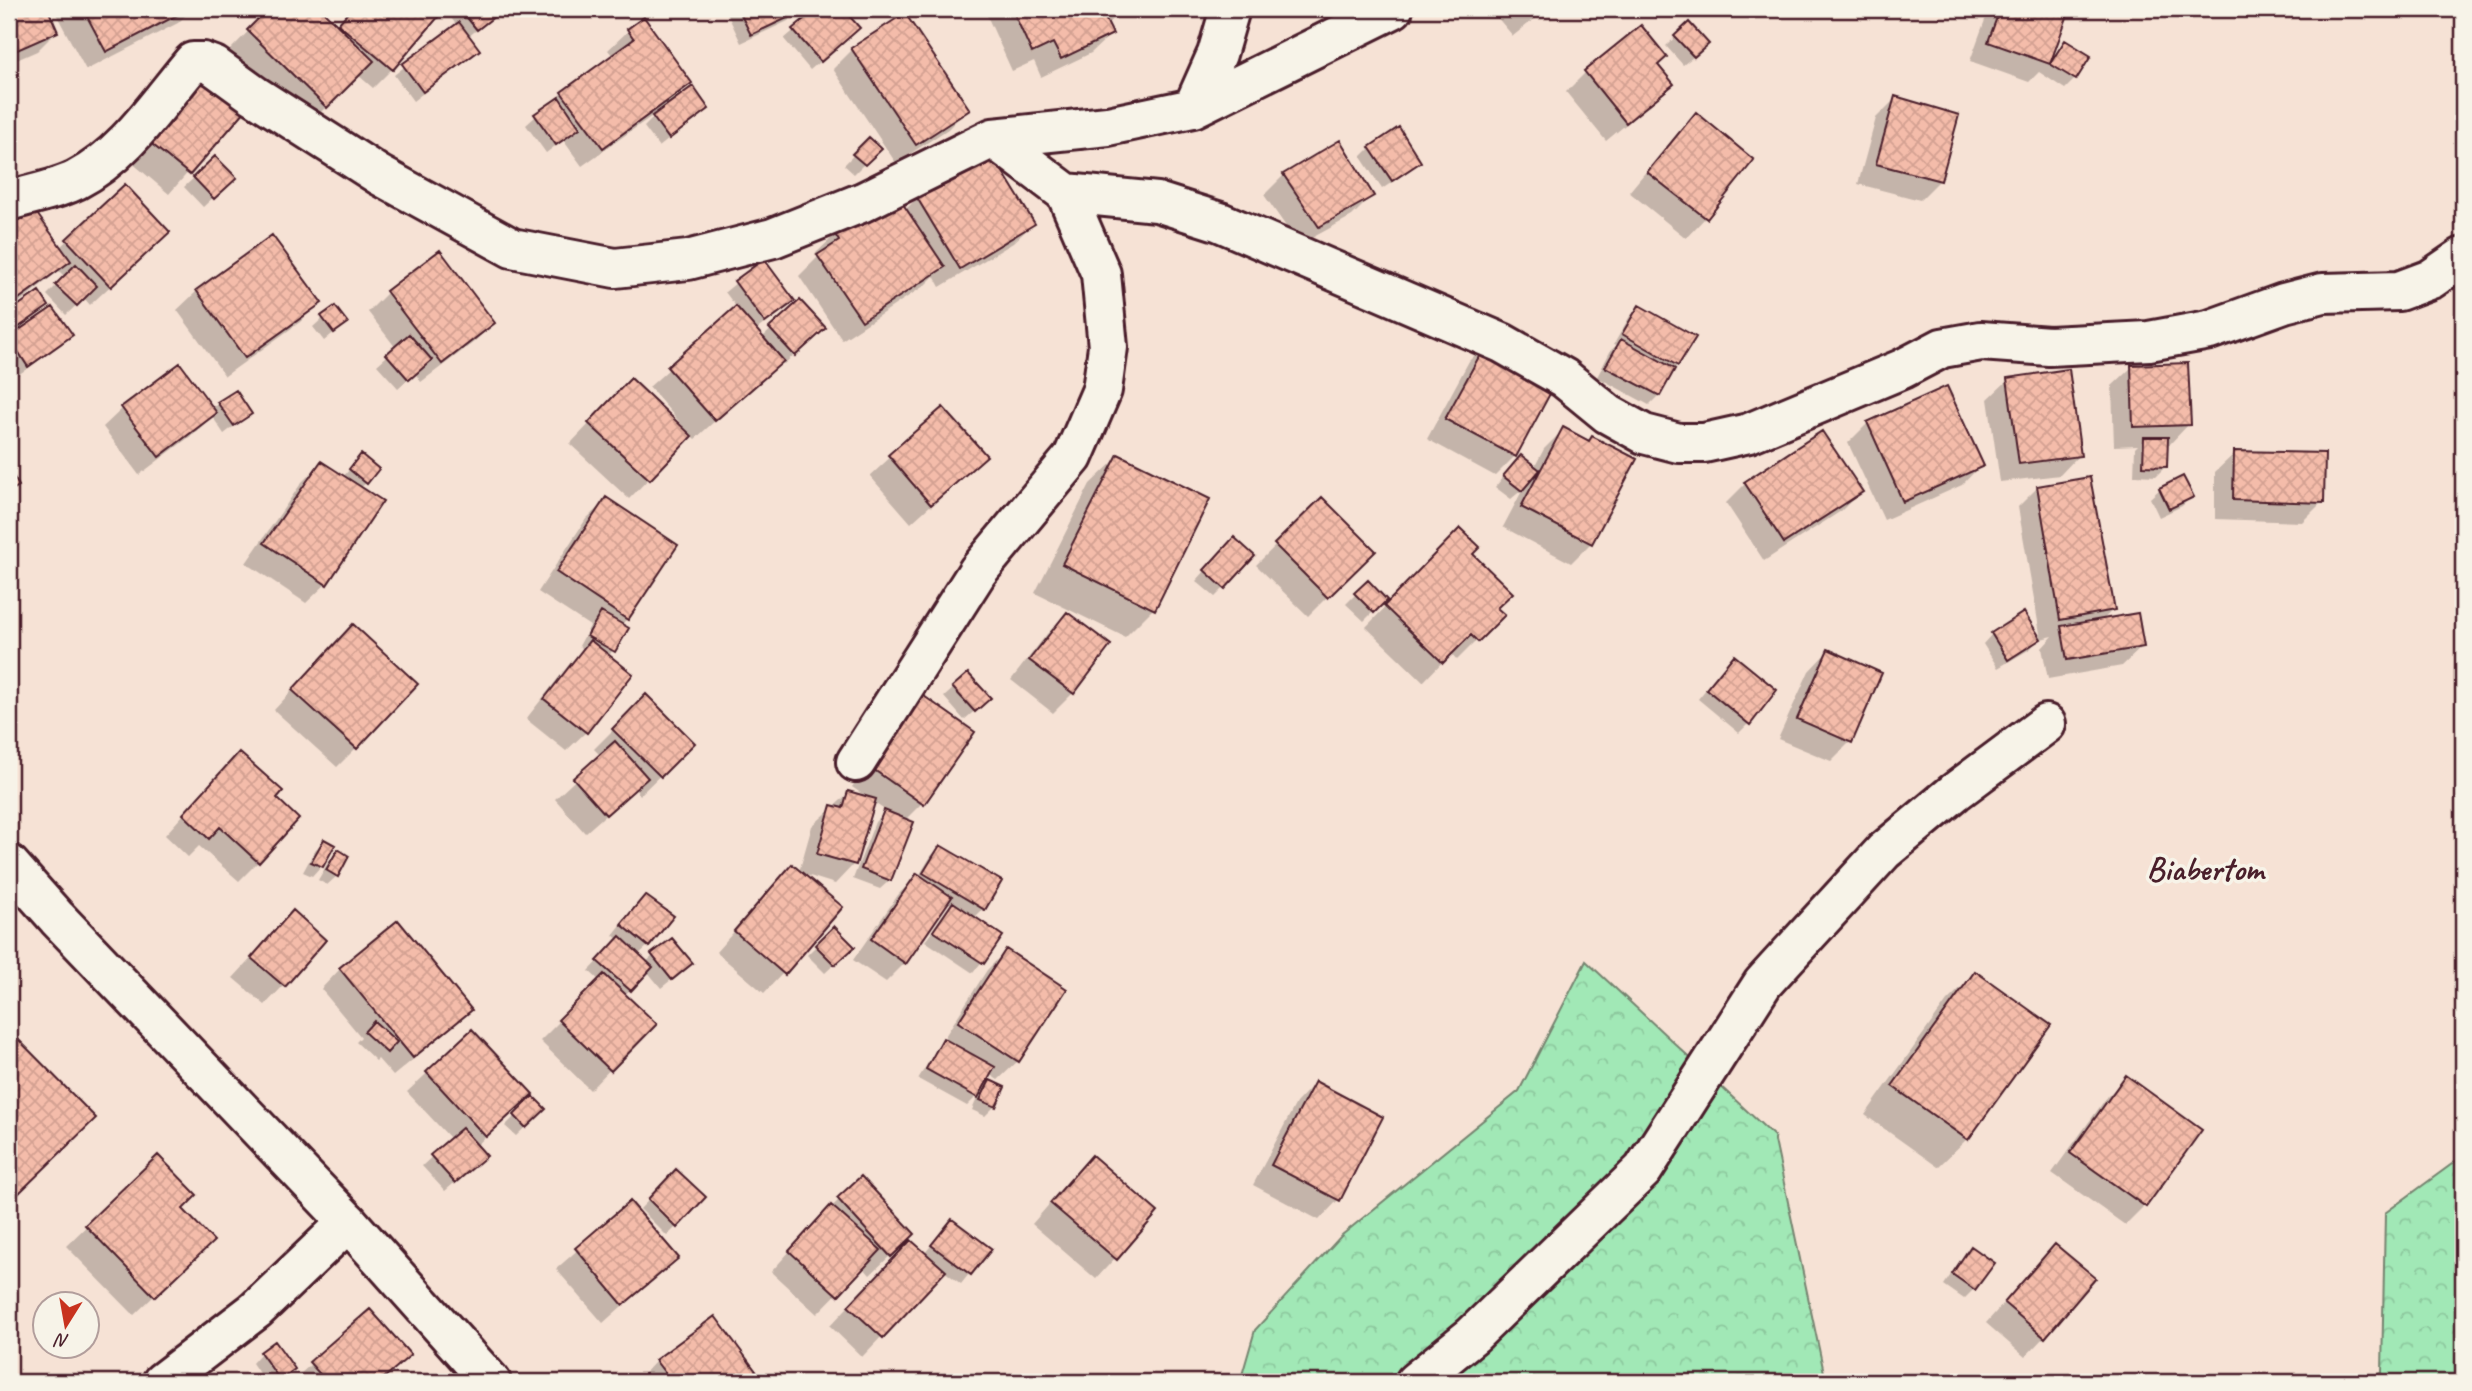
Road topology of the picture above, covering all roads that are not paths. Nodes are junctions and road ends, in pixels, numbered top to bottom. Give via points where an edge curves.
1 (1230, 9) edge
2 (1393, 9) edge
3 (1193, 108) junction
4 (993, 138) junction
5 (1066, 193) junction
6 (9, 201) edge
7 (2463, 257) edge
8 (2046, 724) dead end
9 (856, 762) dead end
10 (9, 864) edge
11 (348, 1222) junction
12 (162, 1382) edge
13 (491, 1382) edge
14 (1415, 1382) edge

1 - 3 street via 1217,54
2 - 3 street
3 - 4 street via 1108,126
4 - 5 street
4 - 6 street via 863,202 773,238 688,260 615,268 512,248 379,175 214,66 193,62 102,165 74,182
5 - 7 street via 1157,202 1220,222 1502,343 1564,378 1608,414 1644,434 1679,443 1704,443 1749,433 1942,348 1981,341 2049,346 2149,341 2208,330 2323,293 2399,291 2431,279
5 - 9 street via 1101,274 1108,347 1102,390 1073,457 978,571
8 - 14 street via 1884,851 1763,983 1643,1170 1473,1335
10 - 11 street
11 - 12 street via 256,1310
11 - 13 street

